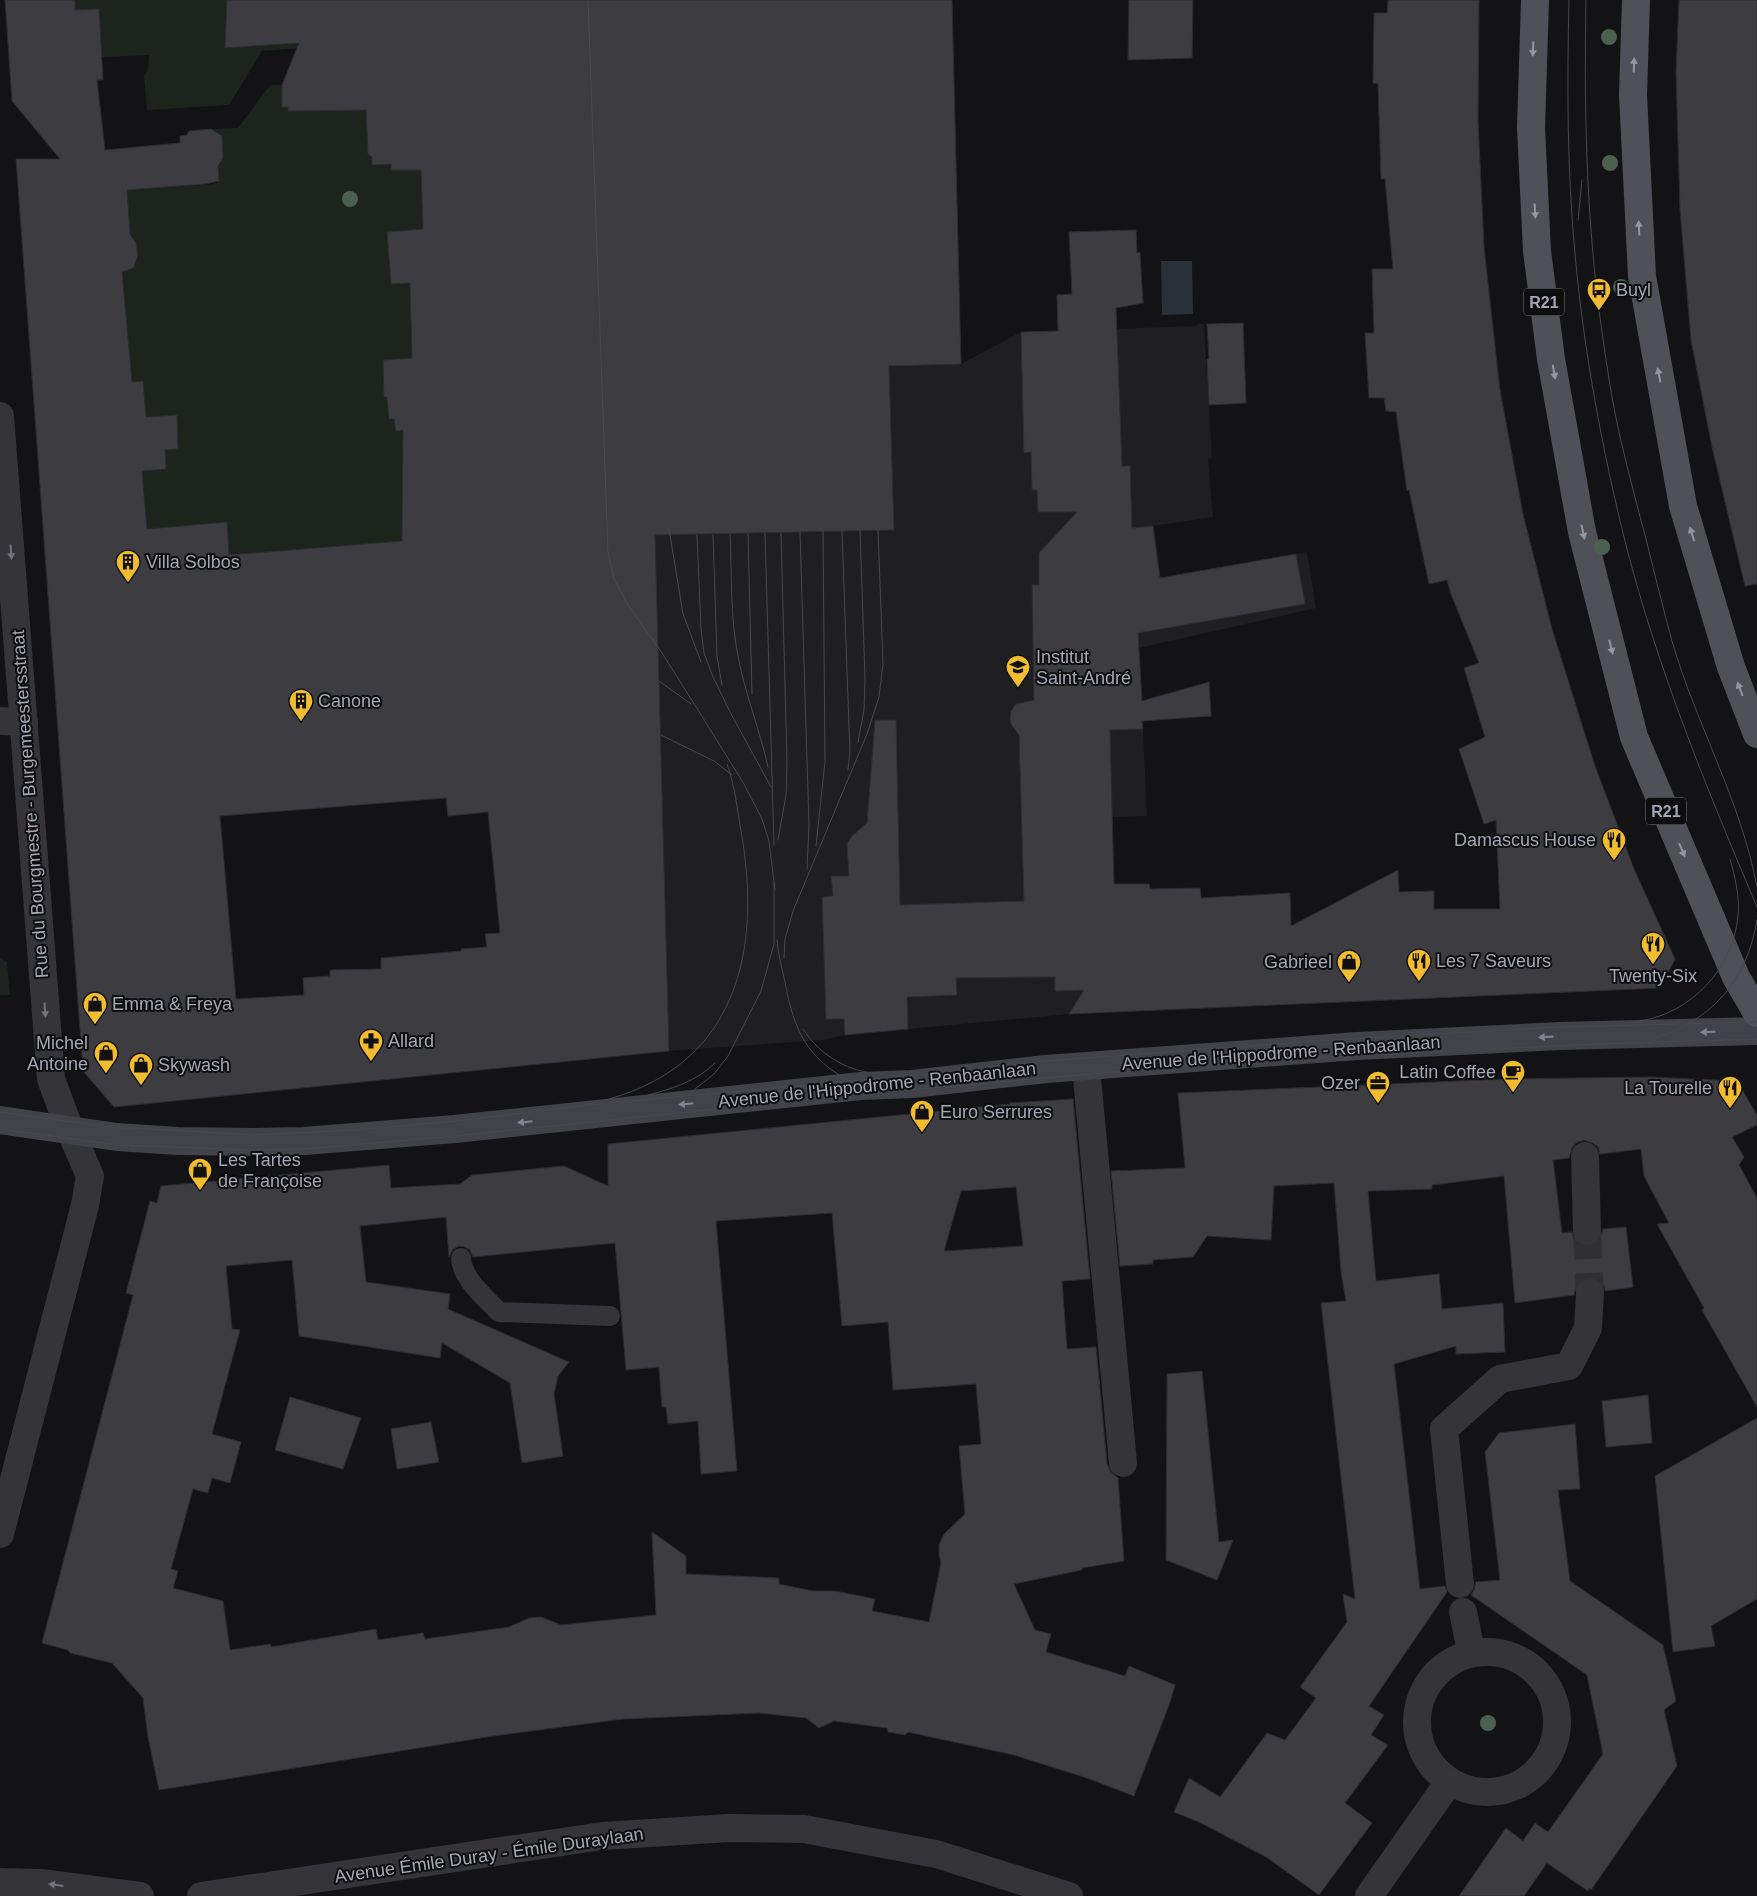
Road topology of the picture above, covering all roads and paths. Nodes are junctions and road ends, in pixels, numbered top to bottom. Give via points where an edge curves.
1 (1535, 0) edge
2 (1636, 0) edge
3 (0, 416) edge
4 (12, 722) edge
5 (1757, 734) edge
6 (1757, 1014) edge
7 (1757, 1030) edge
8 (1086, 1067) junction
9 (0, 1120) edge
10 (70, 1130) junction
11 (1585, 1156) dead end
12 (1587, 1231) tunnel mouth
13 (461, 1258) dead end
14 (1590, 1293) tunnel mouth
15 (610, 1316) dead end
16 (1123, 1463) dead end
17 (0, 1534) edge
18 (1460, 1584) dead end
19 (1463, 1612) dead end
20 (1471, 1651) junction
21 (1449, 1782) junction
22 (0, 1882) edge
23 (140, 1896) edge
24 (201, 1896) edge
25 (1069, 1896) edge
26 (1369, 1896) edge

1 -> 6 main road, R21 via 1531,128 1537,251 1551,359 1582,532 1634,737 1737,980
5 -> 2 main road via 1731,667 1683,506 1644,293 1632,94
3 -> 4 street, Rue du Bourgmestre - Burgemeestersstraat
4 -> 10 street, Rue du Bourgmestre - Burgemeestersstraat via 51,1079
7 -> 8 main road, Avenue de l'Hippodrome - Renbaanlaan via 1357,1046
8 -> 10 main road, Avenue de l'Hippodrome - Renbaanlaan via 312,1140 178,1141
8 - 16 street
9 - 10 main road, Avenue de l'Hippodrome - Renbaanlaan
10 - 17 street, Rue du Bourgmestre - Burgemeestersstraat via 90,1176 89,1182
11 - 12 street
13 - 15 lane via 468,1278 498,1312
14 - 18 street via 1588,1328 1569,1366 1500,1379 1444,1429
19 - 20 street
20 - 21 street via 1440,1668 1422,1693 1416,1726 1427,1760
20 - 21 street via 1504,1653 1534,1669 1552,1694 1557,1730 1544,1762 1519,1786 1482,1794
21 - 26 street
23 -> 22 street via 40,1883
24 - 25 street, Avenue Émile Duray - Émile Duraylaan via 602,1836 729,1828 804,1829 936,1854

